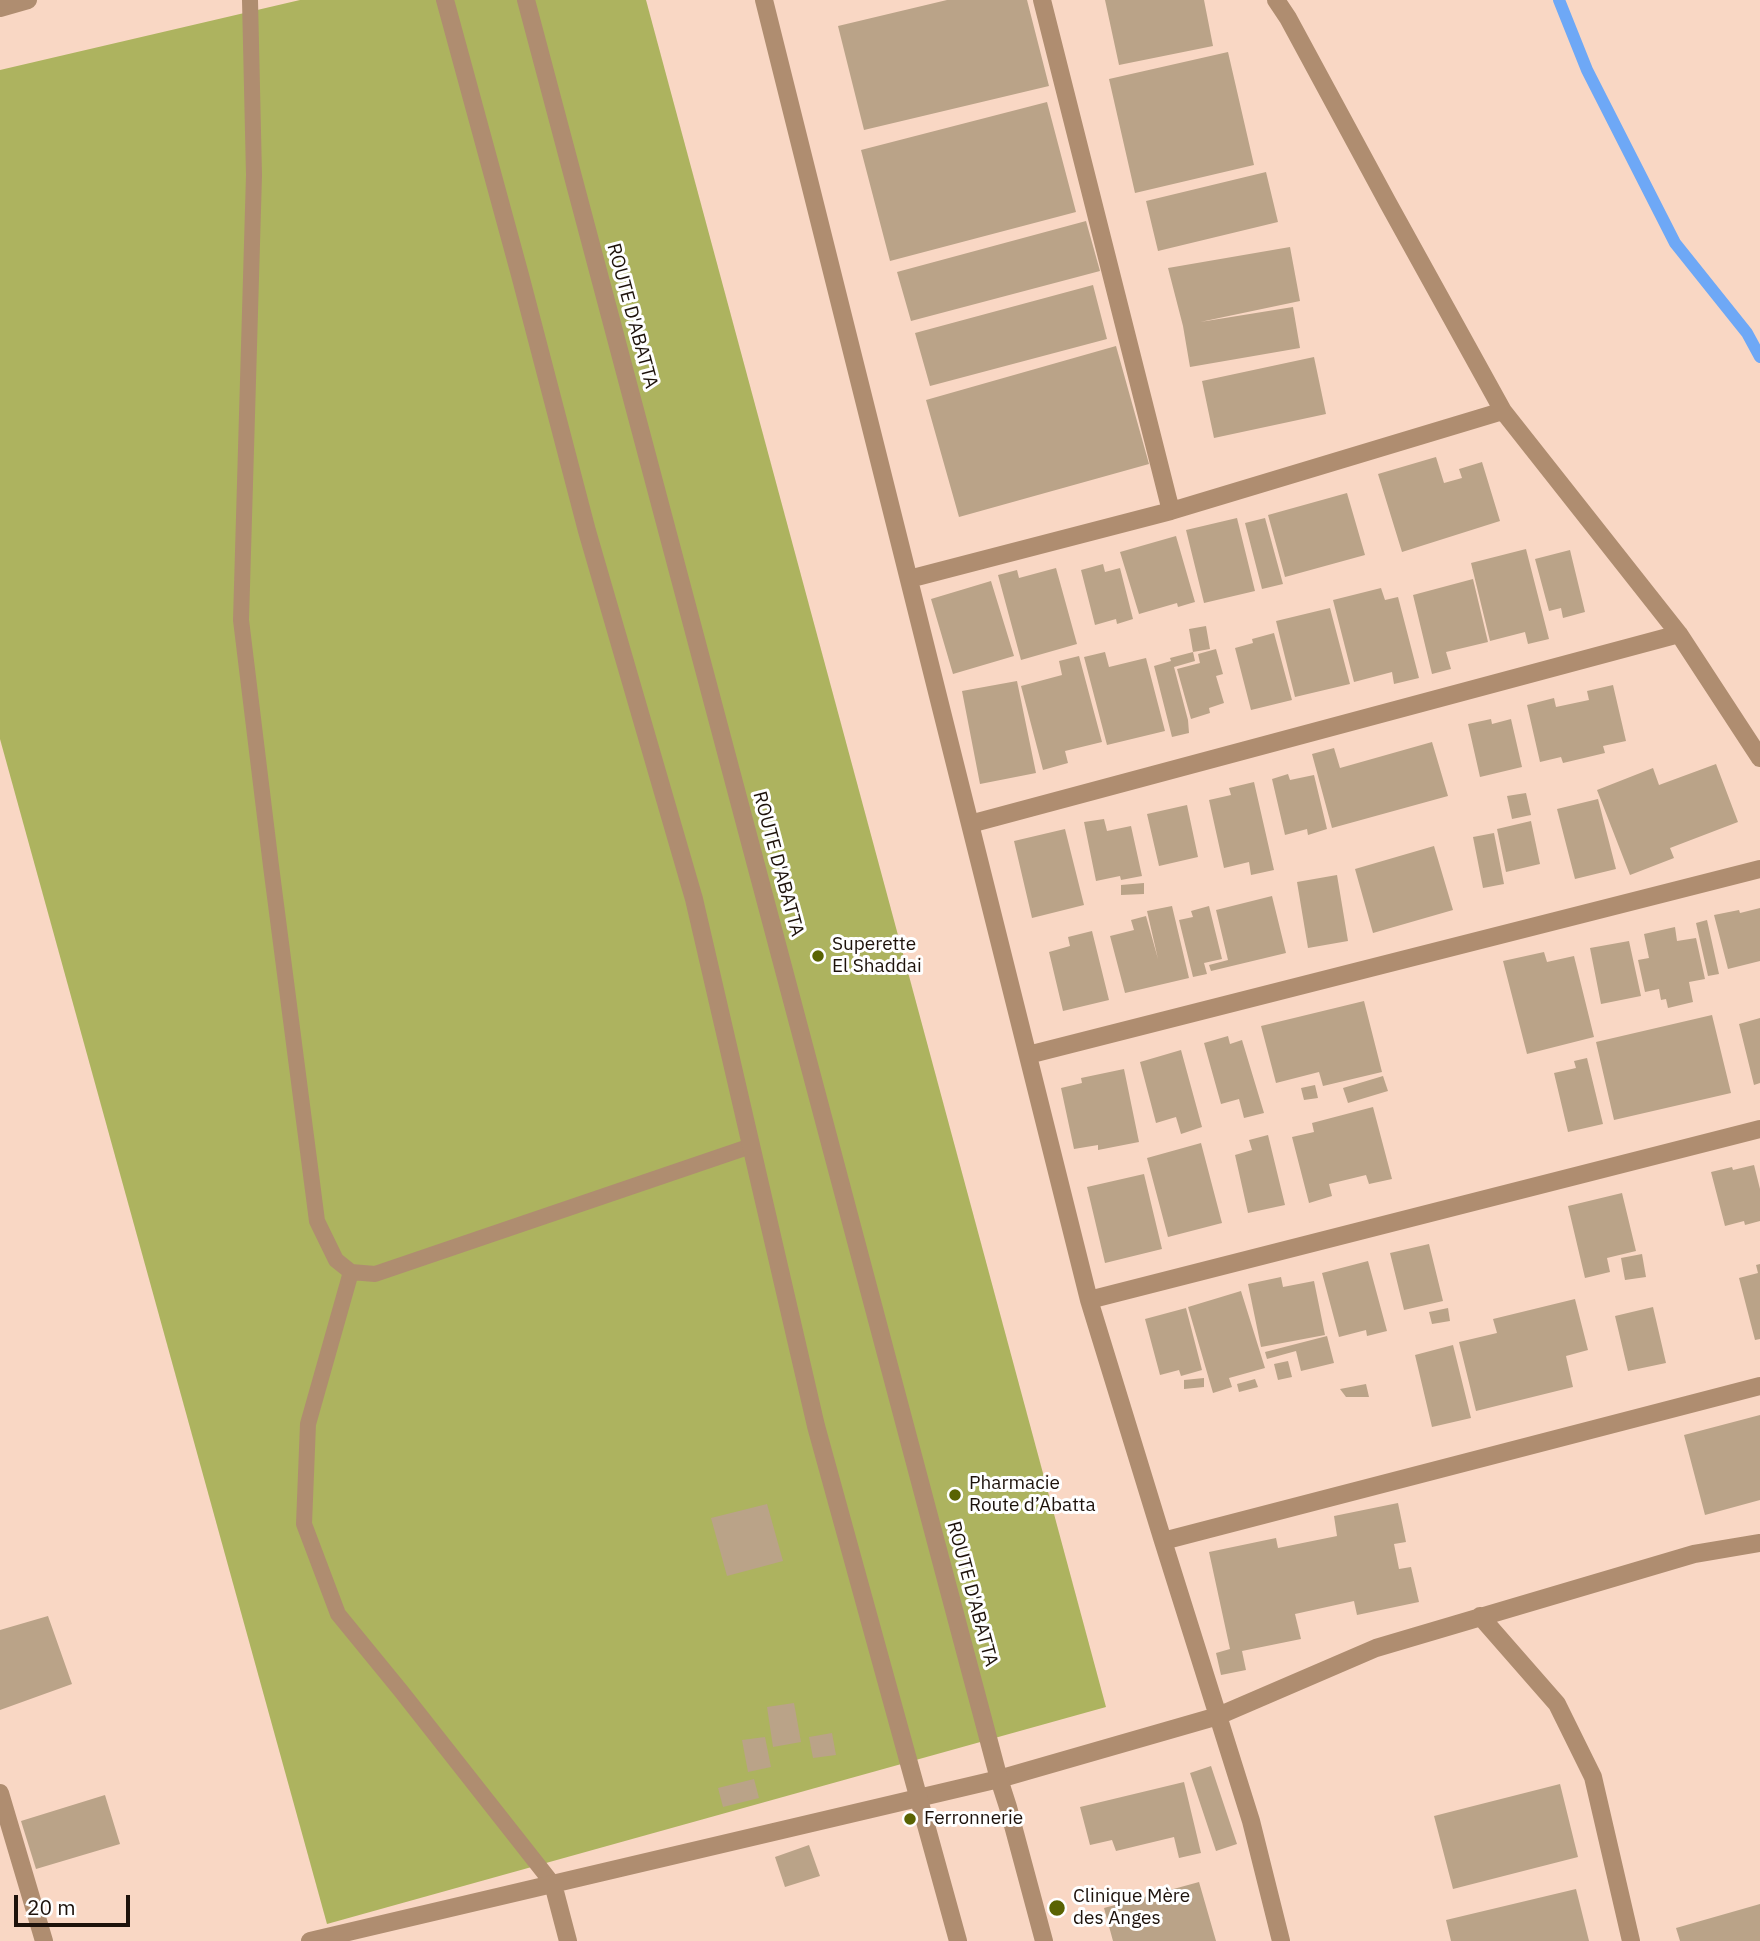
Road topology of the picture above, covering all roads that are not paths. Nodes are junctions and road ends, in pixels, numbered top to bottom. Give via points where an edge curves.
1 (28, 0) edge
2 (250, 0) edge
3 (445, 0) edge
4 (526, 0) edge
5 (765, 0) edge
6 (1042, 0) edge
7 (1276, 0) edge
8 (0, 8) edge
9 (1503, 411) junction
10 (1171, 511) junction
11 (909, 579) junction
12 (1679, 634) junction
13 (1760, 758) edge
14 (970, 824) junction
15 (1760, 869) edge
16 (1028, 1055) junction
17 (1760, 1129) edge
18 (751, 1146) junction
19 (351, 1272) junction
20 (1089, 1300) junction
21 (1760, 1386) edge
22 (1163, 1541) junction
23 (1760, 1543) edge
24 (1480, 1616) junction
25 (1218, 1716) junction
26 (999, 1779) junction
27 (0, 1793) edge
28 (919, 1798) junction
29 (552, 1884) junction
30 (44, 1941) edge
31 (310, 1941) edge
32 (568, 1941) edge
33 (958, 1941) edge
34 (1044, 1941) edge
35 (1281, 1941) edge
36 (1631, 1941) edge

1 - 8 street
2 - 19 lane via 254,175 241,620 317,1221 336,1260
3 - 18 street via 587,531 694,899
4 - 26 street, ROUTE D'ABATTA
5 - 11 street
6 - 10 street
7 - 9 street
9 - 10 street
9 - 12 street
10 - 11 street
11 - 14 street
12 - 13 street
12 - 14 street
14 - 16 street
15 - 16 street
16 - 20 street
17 - 20 street
18 - 19 lane via 375,1274
18 - 28 street via 817,1426
19 - 29 lane via 308,1424 304,1524 338,1615
20 - 22 street
21 - 22 street
22 - 25 street
23 - 24 street via 1694,1554
24 - 25 street via 1376,1648
24 - 36 street via 1558,1704 1592,1777
25 - 26 street
25 - 35 street
26 - 28 street
26 - 34 street, ROUTE D'ABATTA
27 - 30 street
28 - 29 street
28 - 33 street
29 - 31 street
29 - 32 street

